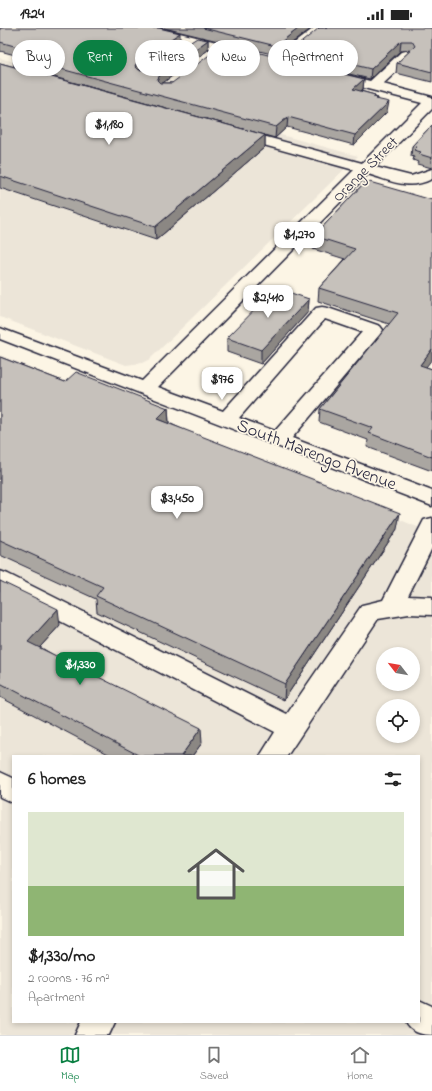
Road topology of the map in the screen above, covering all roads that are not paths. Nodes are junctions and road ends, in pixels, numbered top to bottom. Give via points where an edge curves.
1 (143, 28) edge
2 (322, 28) edge
3 (191, 40) edge
4 (306, 40) edge
5 (406, 55) edge
6 (334, 76) edge
7 (373, 86) junction
8 (432, 101) edge
9 (226, 130) edge
10 (366, 169) junction
11 (432, 174) edge
12 (0, 333) edge
13 (145, 389) junction
14 (226, 420) junction
15 (279, 440) junction
16 (432, 499) edge
17 (432, 526) edge
18 (0, 580) edge
19 (432, 606) edge
20 (391, 607) junction
21 (292, 728) junction
22 (274, 755) edge
23 (0, 784) edge
24 (12, 790) edge
25 (420, 1017) edge
26 (98, 1023) edge
27 (432, 1023) edge
28 (91, 1035) edge

1 - 3 street
2 - 4 street
5 - 7 street
6 - 7 street
7 - 8 street
8 - 10 street, Orange Street
9 - 10 street
10 - 11 street via 410,181
10 - 13 street, Orange Street
12 - 13 street, South Marengo Avenue
13 - 14 street, South Marengo Avenue
14 - 15 street, South Marengo Avenue
14 - 15 street via 322,312 374,330
15 - 16 street, South Marengo Avenue
17 - 20 street
18 - 21 street
19 - 20 street
20 - 21 street via 370,611
21 - 22 street
23 - 24 street
25 - 27 street
26 - 28 street

